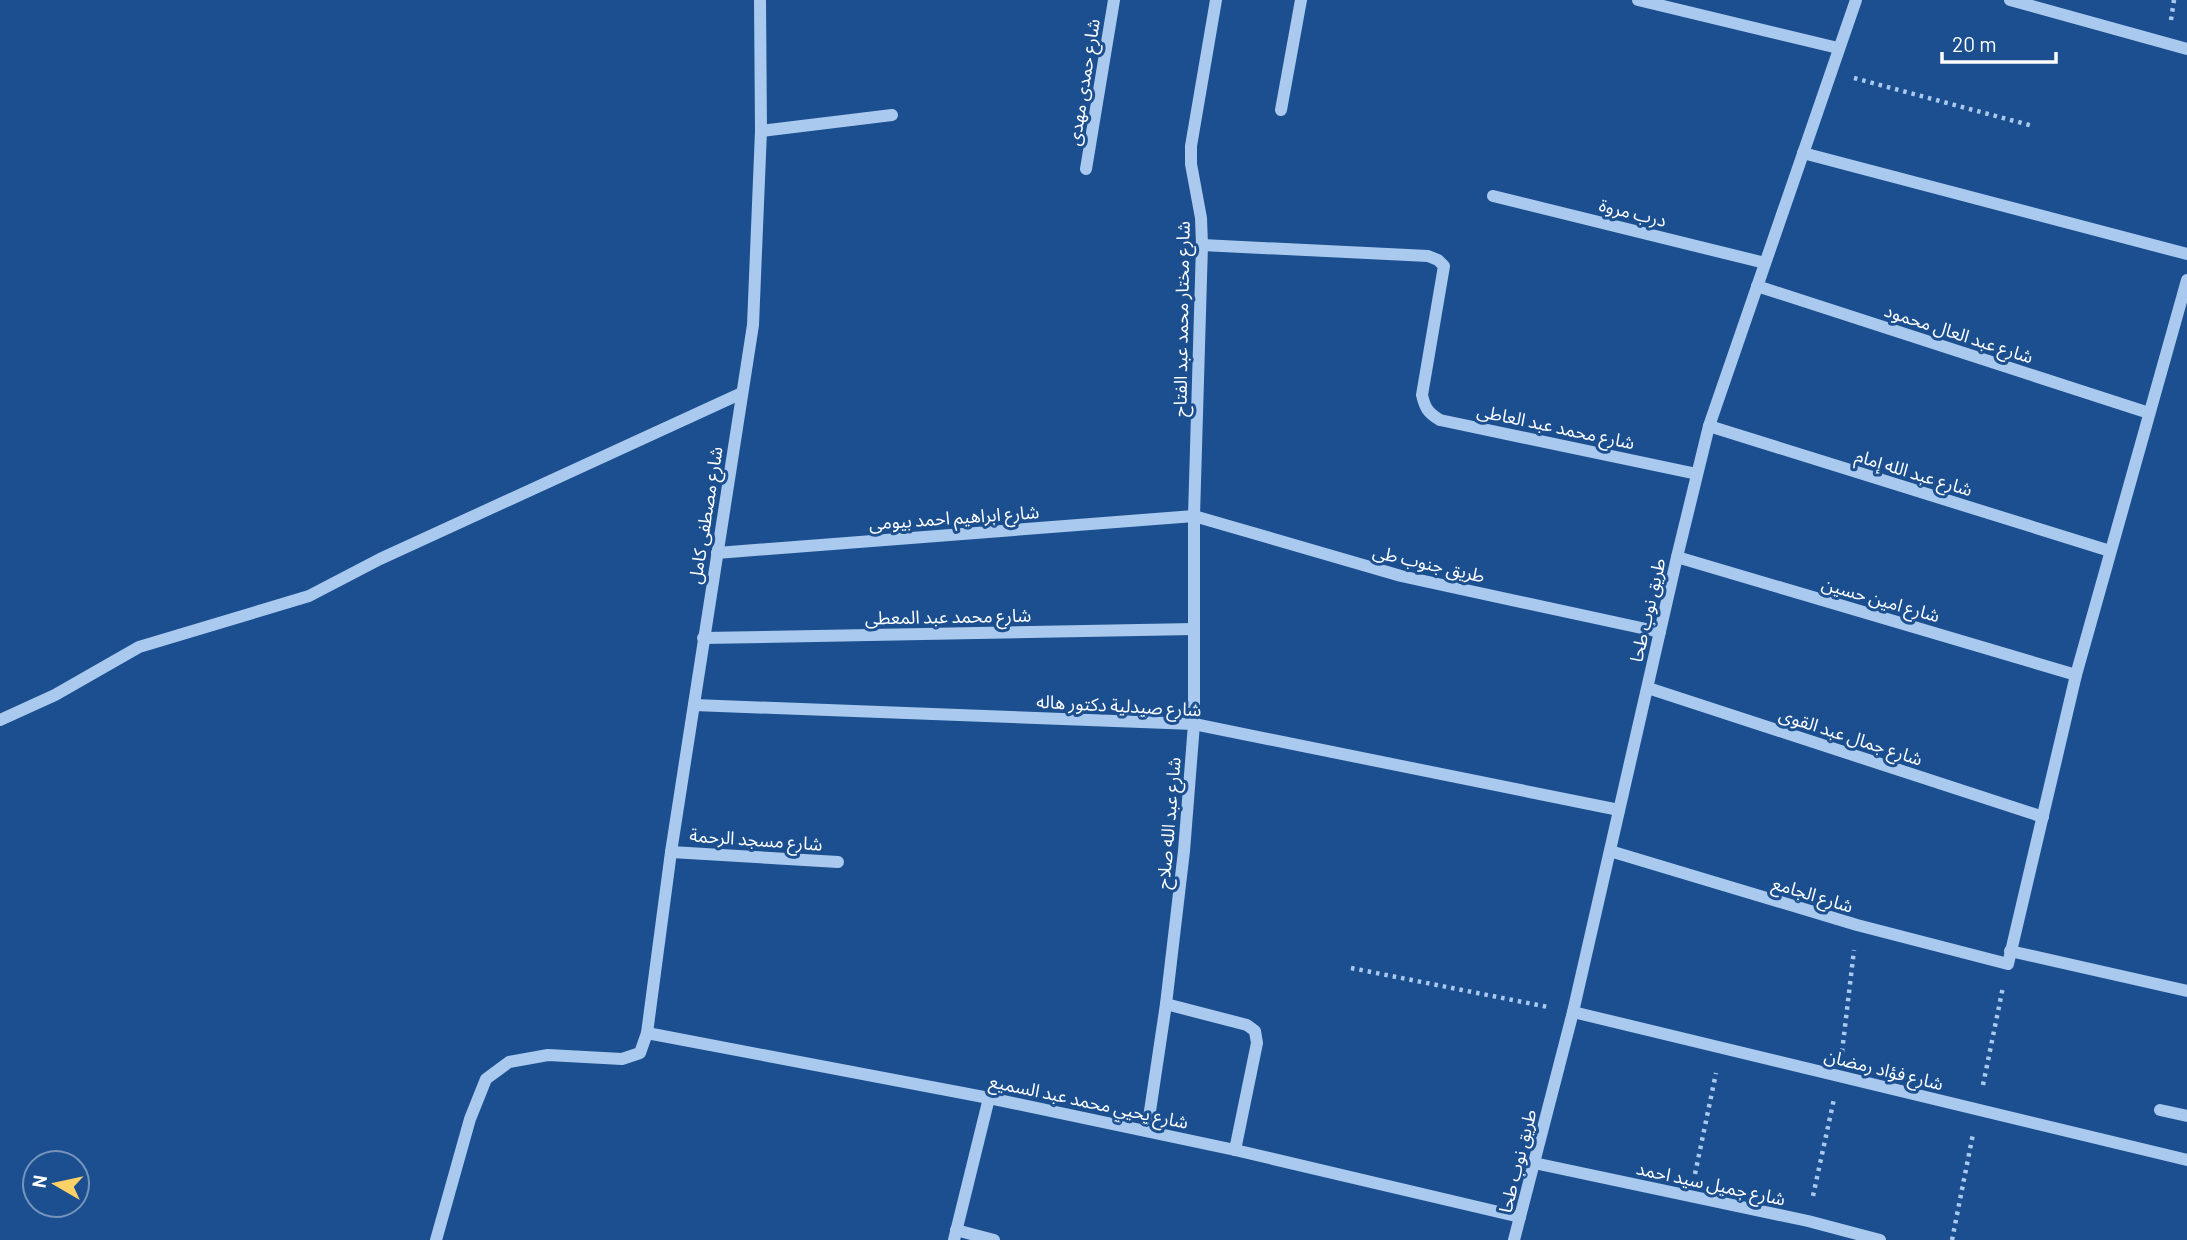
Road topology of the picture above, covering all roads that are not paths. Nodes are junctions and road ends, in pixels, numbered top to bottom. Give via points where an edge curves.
1 (760, 0) edge
2 (1114, 0) edge
3 (1216, 0) edge
4 (1301, 0) edge
5 (1638, 0) edge
6 (1856, 0) edge
7 (2011, 0) edge
8 (1838, 48) junction
9 (2187, 49) edge
10 (1281, 110) dead end
11 (892, 115) dead end
12 (761, 131) junction
13 (1803, 152) junction
14 (1086, 169) dead end
15 (1493, 196) dead end
16 (1202, 245) junction
17 (2187, 254) edge
18 (1765, 263) junction
19 (2187, 280) edge
20 (1757, 286) junction
21 (742, 393) junction
22 (2149, 413) junction
23 (1709, 426) junction
24 (1697, 474) junction
25 (1194, 516) junction
26 (2109, 551) junction
27 (717, 553) junction
28 (1676, 557) junction
29 (1194, 629) junction
30 (1660, 632) junction
31 (703, 638) junction
32 (2076, 675) junction
33 (1647, 688) junction
34 (694, 705) junction
35 (0, 720) edge
36 (1194, 724) junction
37 (1619, 810) junction
38 (2043, 817) junction
39 (1610, 851) junction
40 (671, 852) junction
41 (838, 862) dead end
42 (2009, 958) junction
43 (2187, 991) edge
44 (1166, 1004) junction
45 (1573, 1012) junction
46 (647, 1033) junction
47 (989, 1098) junction
48 (2160, 1110) dead end
49 (2187, 1116) edge
50 (1147, 1131) junction
51 (1235, 1150) junction
52 (2187, 1160) edge
53 (1534, 1163) junction
54 (1520, 1217) junction
55 (955, 1235) edge
56 (436, 1240) edge
57 (994, 1240) edge
58 (1514, 1240) edge
59 (1880, 1240) edge

1 - 12 street, شارع مصطفى كامل
2 - 14 street, شارع حمدى مهدى
3 - 16 street, شارع مختار محمد عبد الفتاح via 1191,146
4 - 10 street
5 - 8 street
6 - 8 street, طريق نوب طحا
7 - 9 street
8 - 13 street, طريق نوب طحا
11 - 12 street
12 - 21 street, شارع مصطفى كامل via 753,325
13 - 17 street
13 - 18 street, طريق نوب طحا
15 - 18 street, درب مروة
16 - 24 street, شارع محمد عبد العاطى via 1438,260 1444,266 1422,395 1424,408 1440,419
16 - 25 street, شارع مختار محمد عبد الفتاح
18 - 20 street, طريق نوب طحا
19 - 22 street
20 - 22 street, شارع عبد العال محمود
20 - 23 street, طريق نوب طحا
21 - 27 street, شارع مصطفى كامل
21 - 35 street via 309,596 139,647
22 - 26 street
23 - 24 street, طريق نوب طحا
23 - 26 street, شارع عبد الله إمام
24 - 28 street, طريق نوب طحا
25 - 27 street, شارع ابراهيم احمد بيومى
25 - 29 street, شارع عبد الله صلاح
25 - 30 street, طريق جنوب طى via 1401,576
26 - 32 street
27 - 31 street, شارع مصطفى كامل
28 - 30 street, طريق نوب طحا
28 - 32 street, شارع امين حسين
29 - 31 street, شارع محمد عبد المعطى
29 - 36 street, شارع عبد الله صلاح
30 - 33 street, طريق نوب طحا
31 - 34 street, شارع مصطفى كامل
32 - 38 street
33 - 37 street, طريق نوب طحا
33 - 38 street, شارع جمال عبد القوى
34 - 36 street, شارع صيدلية دكتور هاله
34 - 40 street, شارع مصطفى كامل
36 - 37 street, شارع صيدلية دكتور هاله
36 - 44 street, شارع عبد الله صلاح
37 - 39 street, طريق نوب طحا
38 - 42 street
39 - 42 street, شارع الجامع via 1857,925
39 - 45 street, طريق نوب طحا
40 - 41 street, شارع مسجد الرحمة
40 - 46 street, شارع مصطفى كامل
42 - 43 street, شارع الجامع
44 - 50 street, شارع عبد الله صلاح
44 - 51 street via 1255,1031 1257,1043
45 - 52 street, شارع فؤاد رمضان
45 - 53 street, طريق نوب طحا
46 - 47 street, شارع يحيي محمد عبد السميع
46 - 56 street via 639,1053 622,1059 548,1055 509,1062 486,1079
47 - 50 street, شارع يحيي محمد عبد السميع
47 - 55 street
48 - 49 street
50 - 51 street, شارع يحيي محمد عبد السميع
51 - 54 street, شارع يحيي محمد عبد السميع
53 - 54 street, طريق نوب طحا
53 - 59 street, شارع جميل سيد احمد
54 - 58 street, طريق نوب طحا
55 - 57 street

